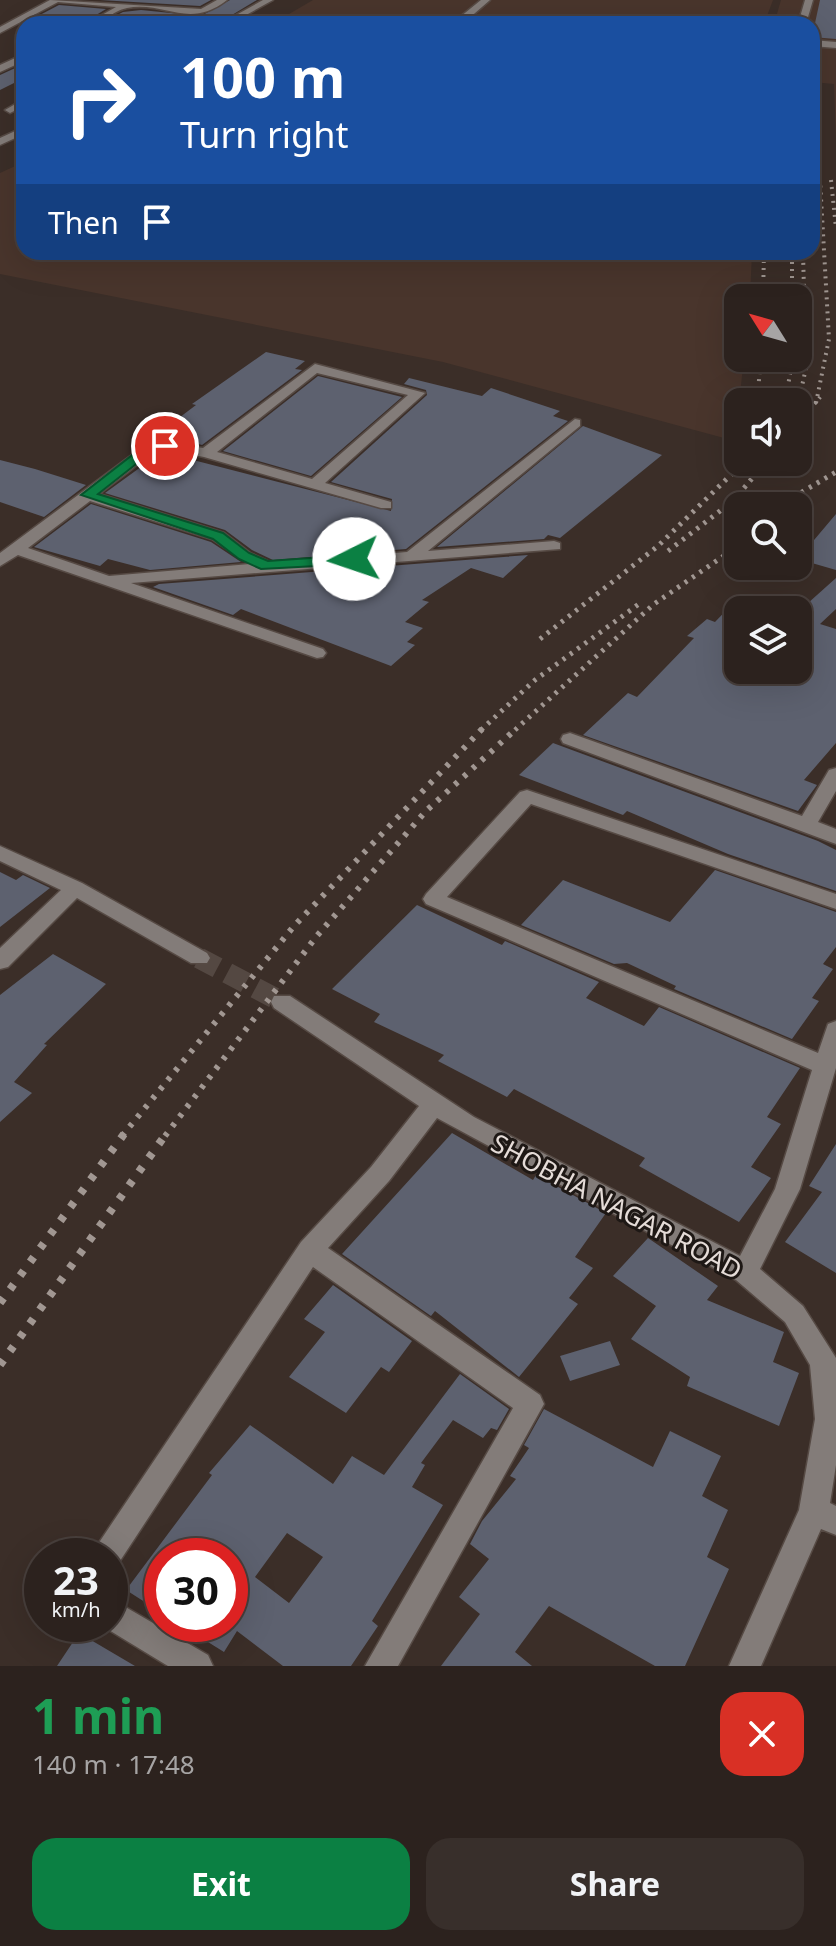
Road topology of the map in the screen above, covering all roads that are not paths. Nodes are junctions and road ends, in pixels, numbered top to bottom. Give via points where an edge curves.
1 (58, 0) edge
2 (136, 0) edge
3 (223, 0) edge
4 (269, 0) edge
5 (486, 0) edge
6 (127, 6) junction
7 (202, 12) junction
8 (27, 16) edge
9 (106, 16) edge
10 (194, 16) edge
11 (239, 16) edge
12 (468, 16) edge
13 (16, 107) edge
14 (10, 110) dead end
15 (6, 136) edge
16 (0, 142) edge
17 (575, 423) dead end
18 (206, 453) junction
19 (315, 484) junction
20 (88, 495) junction
21 (386, 505) dead end
22 (554, 546) dead end
23 (18, 550) junction
24 (413, 555) junction
25 (0, 561) edge
26 (266, 565) junction
27 (112, 580) junction
28 (317, 653) dead end
29 (570, 739) dead end
30 (836, 774) edge
31 (807, 825) junction
32 (836, 837) edge
33 (0, 853) edge
34 (75, 888) junction
35 (836, 902) edge
36 (199, 958) tunnel mouth
37 (0, 961) edge
38 (282, 1002) tunnel mouth
39 (836, 1030) edge
40 (824, 1065) junction
41 (434, 1104) junction
42 (310, 1250) junction
43 (745, 1272) junction
44 (825, 1516) edge
45 (117, 1538) edge
46 (128, 1624) edge
47 (197, 1666) edge
48 (381, 1666) edge
49 (745, 1666) edge

1 - 6 street
1 - 8 street
2 - 6 street
3 - 7 street
4 - 11 street
5 - 12 street
6 - 7 street
6 - 9 street
7 - 10 street
13 - 14 street
15 - 16 street
17 - 24 street
18 - 19 street
18 - 19 street via 315,368 418,393
18 - 20 street via 165,446 145,452
19 - 21 street
20 - 23 street
20 - 26 street via 218,536
22 - 24 street
23 - 25 street
23 - 27 street
24 - 26 street
26 - 27 street
27 - 28 street
29 - 31 street
30 - 31 street
31 - 32 street
33 - 34 street
34 - 36 street
34 - 37 street
35 - 40 street via 527,796 433,899
38 - 41 street, SHOBHA NAGAR ROAD
39 - 40 street
40 - 43 street via 787,1189
41 - 42 street via 380,1174
41 - 43 street, SHOBHA NAGAR ROAD
42 - 45 street
42 - 48 street via 530,1404
43 - 44 street, SHOBHA NAGAR ROAD via 794,1314 824,1362 829,1419
44 - 49 street, SHOBHA NAGAR ROAD
46 - 47 street

